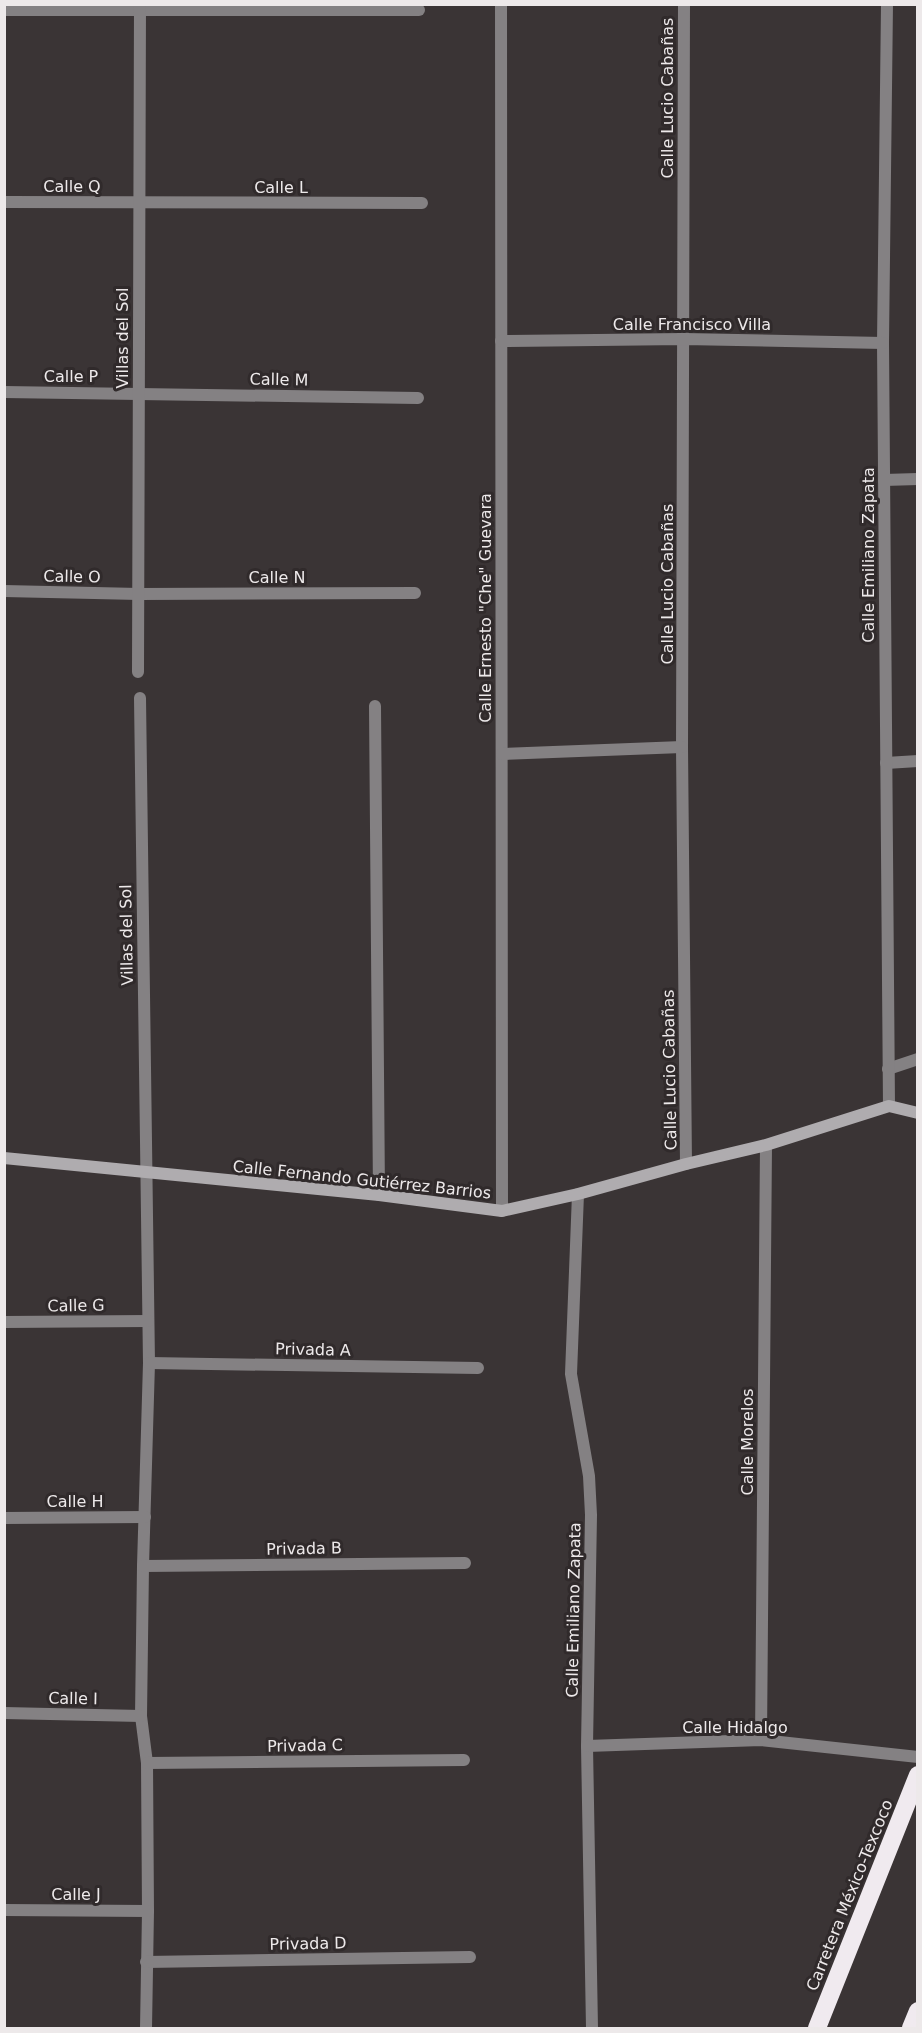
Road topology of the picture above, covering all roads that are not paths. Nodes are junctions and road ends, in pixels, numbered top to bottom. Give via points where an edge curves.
1 (501, 4) edge
2 (684, 4) edge
3 (887, 4) edge
4 (140, 8) edge
5 (4, 10) edge
6 (419, 10) dead end
7 (4, 202) edge
8 (140, 203) junction
9 (422, 203) dead end
10 (684, 339) junction
11 (501, 340) junction
12 (883, 343) junction
13 (4, 392) edge
14 (138, 393) junction
15 (418, 398) dead end
16 (918, 479) edge
17 (884, 480) junction
18 (4, 591) edge
19 (416, 593) dead end
20 (138, 594) junction
21 (138, 672) dead end
22 (140, 698) dead end
23 (375, 706) dead end
24 (682, 747) junction
25 (502, 754) junction
26 (918, 761) edge
27 (886, 763) junction
28 (918, 1059) edge
29 (888, 1069) junction
30 (889, 1106) junction
31 (918, 1113) edge
32 (765, 1145) junction
33 (4, 1158) edge
34 (686, 1164) junction
35 (146, 1172) junction
36 (578, 1194) junction
37 (379, 1195) junction
38 (502, 1211) junction
39 (148, 1321) junction
40 (4, 1322) edge
41 (148, 1363) junction
42 (478, 1368) dead end
43 (145, 1517) junction
44 (4, 1518) edge
45 (465, 1563) dead end
46 (143, 1566) junction
47 (4, 1713) edge
48 (141, 1716) junction
49 (761, 1740) junction
50 (587, 1746) junction
51 (918, 1756) edge
52 (464, 1760) dead end
53 (147, 1763) junction
54 (918, 1775) edge
55 (4, 1910) edge
56 (148, 1911) junction
57 (470, 1957) dead end
58 (146, 1962) junction
59 (918, 2012) edge
60 (146, 2028) edge
61 (592, 2028) edge
62 (817, 2028) edge
63 (911, 2028) edge

1 - 11 street, Calle Ernesto "Che" Guevara
2 - 10 street, Calle Lucio Cabañas
3 - 12 street, Calle Emiliano Zapata
4 - 5 street
4 - 6 street
4 - 8 street, Villas del Sol
7 - 8 street, Calle Q
8 - 9 street, Calle L
8 - 14 street, Villas del Sol
10 - 11 street, Calle Francisco Villa
10 - 12 street, Calle Francisco Villa
10 - 24 street, Calle Lucio Cabañas
11 - 25 street, Calle Ernesto "Che" Guevara
12 - 17 street, Calle Emiliano Zapata
13 - 14 street, Calle P
14 - 15 street, Calle M
14 - 20 street, Villas del Sol
16 - 17 street
17 - 27 street, Calle Emiliano Zapata
18 - 20 street, Calle O
19 - 20 street, Calle N
20 - 21 street, Villas del Sol
22 - 35 street, Villas del Sol
23 - 37 street
24 - 25 street
24 - 34 street, Calle Lucio Cabañas
25 - 38 street, Calle Ernesto "Che" Guevara
26 - 27 street
27 - 29 street, Calle Emiliano Zapata
28 - 29 street
29 - 30 street, Calle Emiliano Zapata
30 - 31 street
30 - 32 street, Calle Fernando Gutiérrez Barrios
32 - 34 street, Calle Fernando Gutiérrez Barrios
32 - 49 street, Calle Morelos
33 - 35 street, Calle Fernando Gutiérrez Barrios
34 - 36 street, Calle Fernando Gutiérrez Barrios
35 - 37 street, Calle Fernando Gutiérrez Barrios
35 - 39 street, Villas del Sol
36 - 38 street, Calle Fernando Gutiérrez Barrios
36 - 50 street, Calle Emiliano Zapata via 572,1374 589,1476 591,1515
37 - 38 street, Calle Fernando Gutiérrez Barrios
39 - 40 street, Calle G
39 - 41 street, Villas del Sol
41 - 42 street, Privada A
41 - 43 street, Villas del Sol
43 - 44 street, Calle H
43 - 46 street, Villas del Sol
45 - 46 street, Privada B
46 - 48 street, Villas del Sol
47 - 48 street, Calle I
48 - 53 street, Villas del Sol
49 - 50 street, Calle Hidalgo
49 - 51 street, Calle Hidalgo
50 - 61 street, Calle Emiliano Zapata
52 - 53 street, Privada C
53 - 56 street, Villas del Sol
54 - 62 highway, Carretera México-Texcoco
55 - 56 street, Calle J
56 - 58 street, Villas del Sol
57 - 58 street, Privada D
58 - 60 street, Villas del Sol
59 - 63 highway

